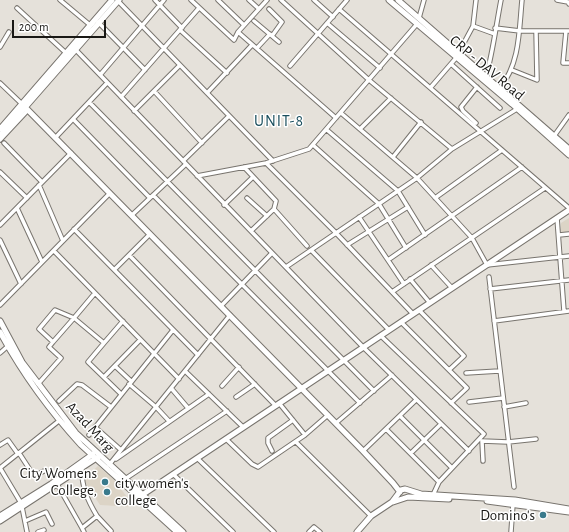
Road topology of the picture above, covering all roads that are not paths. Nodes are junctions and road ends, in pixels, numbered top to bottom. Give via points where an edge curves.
1 (60, 0) edge
2 (116, 0) edge
3 (155, 0) edge
4 (164, 0) edge
5 (191, 0) edge
6 (218, 0) edge
7 (249, 0) edge
8 (267, 0) edge
9 (281, 0) edge
10 (314, 0) edge
11 (348, 0) edge
12 (389, 0) edge
13 (398, 0) edge
14 (424, 0) edge
15 (476, 0) edge
16 (501, 0) edge
17 (522, 0) edge
18 (557, 0) edge
19 (569, 4) edge
20 (160, 5) junction
21 (17, 8) dead end
22 (199, 8) junction
23 (259, 9) junction
24 (268, 9) dead end
25 (339, 9) junction
26 (333, 16) junction
27 (418, 18) junction
28 (254, 21) dead end
29 (98, 22) junction
30 (327, 23) junction
31 (417, 24) junction
32 (90, 25) junction
33 (244, 25) junction
34 (142, 26) junction
35 (473, 26) junction
36 (495, 28) junction
37 (181, 29) junction
38 (520, 31) junction
39 (536, 31) junction
40 (567, 31) edge
41 (9, 32) dead end
42 (238, 32) junction
43 (318, 34) junction
44 (495, 34) junction
45 (271, 35) junction
46 (443, 38) junction
47 (2, 41) edge
48 (279, 42) dead end
49 (438, 43) junction
50 (252, 44) junction
51 (0, 47) edge
52 (123, 48) junction
53 (164, 48) junction
54 (257, 48) junction
55 (75, 49) junction
56 (459, 52) junction
57 (66, 53) junction
58 (390, 55) junction
59 (456, 58) junction
60 (569, 63) edge
61 (451, 64) junction
62 (180, 65) junction
63 (290, 66) dead end
64 (380, 68) junction
65 (145, 70) junction
66 (512, 70) junction
67 (227, 73) junction
68 (100, 75) junction
69 (486, 77) junction
70 (369, 80) junction
71 (0, 83) edge
72 (107, 83) junction
73 (431, 87) junction
74 (477, 87) junction
75 (500, 88) junction
76 (154, 91) junction
77 (207, 93) junction
78 (121, 97) junction
79 (391, 98) junction
80 (89, 102) junction
81 (25, 107) junction
82 (500, 108) dead end
83 (517, 109) junction
84 (134, 110) junction
85 (341, 113) junction
86 (569, 115) edge
87 (229, 116) junction
88 (336, 118) junction
89 (73, 119) junction
90 (421, 122) junction
91 (476, 123) dead end
92 (0, 129) edge
93 (360, 129) junction
94 (327, 130) junction
95 (482, 132) junction
96 (0, 136) edge
97 (554, 136) junction
98 (56, 137) junction
99 (0, 140) edge
100 (202, 143) junction
101 (4, 144) dead end
102 (313, 145) junction
103 (452, 149) junction
104 (569, 149) edge
105 (502, 150) junction
106 (71, 153) junction
107 (569, 155) edge
108 (393, 157) junction
109 (273, 161) junction
110 (184, 163) junction
111 (266, 163) junction
112 (244, 167) junction
113 (522, 167) junction
114 (0, 172) edge
115 (197, 176) junction
116 (253, 177) junction
117 (417, 178) junction
118 (167, 182) junction
119 (41, 184) junction
120 (545, 188) junction
121 (398, 191) junction
122 (110, 193) junction
123 (151, 197) junction
124 (27, 198) junction
125 (247, 198) dead end
126 (435, 198) junction
127 (380, 204) junction
128 (224, 205) junction
129 (408, 207) junction
130 (17, 208) junction
131 (274, 209) junction
132 (569, 209) edge
133 (132, 215) junction
134 (266, 216) junction
135 (452, 216) junction
136 (359, 217) junction
137 (557, 218) junction
138 (389, 219) junction
139 (0, 225) edge
140 (74, 229) junction
141 (251, 231) junction
142 (369, 232) junction
143 (336, 233) junction
144 (150, 234) junction
145 (569, 234) edge
146 (425, 235) junction
147 (559, 235) junction
148 (472, 238) junction
149 (0, 240) edge
150 (63, 241) junction
151 (347, 245) junction
152 (307, 246) dead end
153 (406, 248) junction
154 (311, 250) junction
155 (54, 251) junction
156 (272, 253) junction
157 (129, 255) junction
158 (569, 256) edge
159 (560, 257) junction
160 (388, 260) junction
161 (42, 262) junction
162 (488, 264) junction
163 (431, 265) junction
164 (286, 267) junction
165 (115, 269) junction
166 (256, 271) junction
167 (489, 277) dead end
168 (410, 279) junction
169 (569, 280) edge
170 (562, 281) junction
171 (21, 284) junction
172 (404, 284) junction
173 (241, 285) junction
174 (452, 288) junction
175 (490, 289) junction
176 (392, 292) junction
177 (95, 294) junction
178 (430, 303) junction
179 (0, 305) edge
180 (221, 306) junction
181 (419, 310) junction
182 (564, 311) junction
183 (569, 311) edge
184 (413, 314) junction
185 (230, 315) junction
186 (74, 318) junction
187 (494, 320) junction
188 (0, 321) edge
189 (122, 322) junction
190 (401, 322) junction
191 (174, 330) junction
192 (389, 330) junction
193 (0, 332) edge
194 (381, 336) junction
195 (211, 339) junction
196 (140, 340) junction
197 (53, 342) junction
198 (104, 343) junction
199 (8, 346) junction
200 (363, 348) junction
201 (0, 353) edge
202 (154, 353) junction
203 (198, 354) junction
204 (344, 360) junction
205 (115, 366) junction
206 (239, 367) junction
207 (449, 370) junction
208 (499, 370) junction
209 (185, 371) junction
210 (327, 372) junction
211 (466, 373) dead end
212 (392, 375) junction
213 (104, 377) junction
214 (179, 379) junction
215 (130, 382) junction
216 (38, 384) junction
217 (255, 384) junction
218 (222, 386) dead end
219 (171, 388) junction
220 (302, 388) junction
221 (374, 391) junction
222 (122, 394) junction
223 (208, 394) junction
224 (236, 397) dead end
225 (503, 398) junction
226 (416, 400) junction
227 (59, 401) dead end
228 (469, 402) dead end
229 (360, 403) junction
230 (451, 403) junction
231 (526, 403) dead end
232 (277, 404) junction
233 (110, 407) junction
234 (156, 407) junction
235 (504, 407) junction
236 (188, 408) junction
237 (227, 411) junction
238 (328, 415) junction
239 (400, 416) junction
240 (60, 420) junction
241 (293, 420) junction
242 (169, 421) junction
243 (336, 423) junction
244 (441, 424) junction
245 (95, 427) junction
246 (243, 428) junction
247 (386, 429) junction
248 (89, 435) dead end
249 (306, 435) junction
250 (226, 439) junction
251 (536, 439) dead end
252 (424, 440) junction
253 (296, 442) junction
254 (508, 442) junction
255 (0, 445) edge
256 (121, 450) junction
257 (272, 451) dead end
258 (363, 451) junction
259 (468, 451) junction
260 (19, 453) junction
261 (411, 453) junction
262 (96, 456) junction
263 (197, 458) junction
264 (483, 462) dead end
265 (111, 463) junction
266 (82, 468) junction
267 (452, 468) junction
268 (0, 470) edge
269 (44, 471) dead end
270 (173, 474) junction
271 (125, 479) junction
272 (440, 482) junction
273 (393, 483) junction
274 (57, 484) junction
275 (514, 487) dead end
276 (406, 490) junction
277 (142, 495) junction
278 (403, 495) junction
279 (433, 496) junction
280 (513, 504) junction
281 (527, 504) junction
282 (21, 505) junction
283 (569, 509) edge
284 (569, 512) edge
285 (0, 516) edge
286 (97, 516) junction
287 (371, 516) junction
288 (0, 521) edge
289 (25, 521) junction
290 (52, 524) dead end
291 (44, 530) dead end
292 (83, 530) edge
293 (111, 531) edge
294 (27, 532) edge
295 (38, 532) edge
296 (177, 532) edge
297 (183, 532) edge
298 (233, 532) edge
299 (274, 532) edge
300 (309, 532) edge
301 (320, 532) edge
302 (357, 532) edge
303 (511, 532) edge

1 - 32 street
2 - 29 street
2 - 32 street
2 - 34 street
3 - 20 street
4 - 20 street
5 - 22 street
6 - 33 street
7 - 23 street
8 - 23 street
9 - 43 street
10 - 26 street
11 - 25 street
12 - 31 street, CRP - DAV Road
13 - 27 street, CRP - DAV Road
14 - 27 street
15 - 35 street
16 - 36 street
17 - 38 street
18 - 19 street
20 - 34 street
20 - 37 street
21 - 57 street
22 - 37 street
22 - 42 street via 234,40
23 - 33 street
24 - 45 street via 282,22
25 - 26 street
25 - 58 street
26 - 30 street
27 - 46 street, CRP - DAV Road
28 - 45 street
29 - 52 street
29 - 55 street
30 - 43 street
30 - 64 street
31 - 49 street, CRP - DAV Road
31 - 58 street
32 - 57 street
33 - 42 street
34 - 52 street
34 - 53 street
35 - 44 street
35 - 56 street
36 - 38 street
36 - 44 street
37 - 53 street
37 - 67 street
38 - 39 street
38 - 66 street
39 - 40 street
39 - 66 street via 537,80
40 - 60 street via 563,63
41 - 47 street
42 - 50 street
43 - 63 street
43 - 70 street
44 - 69 street via 493,54
45 - 48 street
45 - 54 street
46 - 49 street
46 - 56 street, CRP - DAV Road
47 - 51 street
49 - 59 street, CRP - DAV Road
50 - 54 street
50 - 67 street
52 - 65 street
52 - 68 street
53 - 62 street
53 - 65 street
54 - 88 street
55 - 68 street
55 - 81 street
56 - 69 street, CRP - DAV Road
57 - 81 street
58 - 64 street
58 - 73 street
59 - 61 street
59 - 83 street, CRP - DAV Road
61 - 73 street
61 - 74 street
62 - 76 street
62 - 77 street
64 - 70 street
65 - 78 street
66 - 75 street
67 - 77 street
68 - 72 street
69 - 75 street, CRP - DAV Road
70 - 79 street
70 - 85 street
71 - 81 street
72 - 78 street
72 - 80 street
73 - 95 street
74 - 82 street
74 - 91 street via 461,107
75 - 97 street, CRP - DAV Road
76 - 84 street
76 - 100 street
77 - 87 street
78 - 84 street
79 - 90 street
79 - 93 street
80 - 89 street
80 - 118 street
81 - 92 street
81 - 96 street
81 - 98 street
81 - 99 street
83 - 95 street
83 - 107 street, CRP - DAV Road
84 - 110 street
85 - 88 street
85 - 93 street
86 - 97 street
87 - 100 street
87 - 109 street
88 - 94 street
89 - 98 street
89 - 123 street
90 - 103 street
90 - 108 street
93 - 108 street
94 - 102 street
94 - 121 street
95 - 103 street
95 - 105 street
97 - 104 street, CRP - DAV Road
98 - 106 street
100 - 110 street
101 - 119 street
102 - 109 street via 309,149
102 - 127 street
103 - 117 street
105 - 113 street
105 - 126 street
106 - 119 street
106 - 122 street
108 - 117 street
109 - 111 street
110 - 115 street
110 - 118 street
111 - 112 street
111 - 143 street
112 - 115 street
112 - 116 street
113 - 120 street
113 - 135 street
114 - 124 street
115 - 128 street
116 - 128 street
116 - 131 street via 275,200
117 - 121 street
117 - 126 street
118 - 123 street
118 - 166 street
119 - 124 street
119 - 150 street
120 - 132 street
120 - 148 street
121 - 127 street
121 - 129 street
122 - 133 street
122 - 140 street
123 - 133 street
123 - 173 street
124 - 130 street
125 - 134 street
126 - 135 street
127 - 136 street
127 - 138 street
128 - 141 street
129 - 138 street
129 - 146 street
130 - 139 street
130 - 161 street
131 - 134 street
131 - 152 street
132 - 137 street
133 - 144 street
134 - 141 street
135 - 146 street
135 - 148 street
136 - 142 street
136 - 143 street
137 - 147 street
137 - 162 street
138 - 142 street
138 - 153 street
140 - 150 street
140 - 165 street
141 - 156 street
142 - 151 street
142 - 160 street
143 - 151 street
143 - 154 street
144 - 157 street
144 - 180 street
145 - 147 street
146 - 153 street
147 - 159 street
148 - 162 street
148 - 163 street
149 - 171 street
150 - 155 street
151 - 176 street
153 - 160 street
154 - 164 street
154 - 192 street
155 - 161 street
155 - 177 street
156 - 164 street
156 - 166 street
157 - 165 street
157 - 195 street
158 - 159 street
159 - 162 street
159 - 170 street
160 - 172 street
161 - 171 street
162 - 174 street
163 - 168 street
163 - 174 street
164 - 200 street
165 - 191 street
166 - 173 street
166 - 204 street
167 - 175 street
168 - 172 street
168 - 178 street
169 - 170 street
170 - 175 street
170 - 182 street
171 - 179 street
172 - 176 street
173 - 180 street
173 - 210 street
174 - 178 street
175 - 187 street
176 - 184 street
177 - 186 street
177 - 189 street
178 - 181 street
180 - 185 street
181 - 184 street
181 - 207 street via 464,356
182 - 183 street
182 - 187 street
184 - 190 street
185 - 195 street
185 - 220 street
186 - 197 street
186 - 197 street via 55,310 39,329
186 - 198 street
187 - 208 street
188 - 216 street, Azad Marg via 22,362
189 - 196 street
189 - 198 street
190 - 192 street
190 - 207 street
191 - 202 street
191 - 203 street
192 - 194 street
193 - 199 street, Azad Marg
194 - 200 street
194 - 230 street
195 - 203 street
195 - 206 street
196 - 202 street
196 - 205 street
197 - 216 street via 49,347 61,358
198 - 213 street via 88,362
199 - 201 street
199 - 240 street, Azad Marg via 23,372
200 - 204 street
200 - 212 street
202 - 214 street
202 - 215 street
203 - 209 street
204 - 210 street
204 - 221 street
205 - 213 street
205 - 215 street
206 - 217 street
206 - 218 street
207 - 230 street via 468,388
208 - 211 street
208 - 225 street
209 - 214 street
209 - 223 street
210 - 220 street
210 - 229 street
212 - 221 street
212 - 226 street
213 - 222 street
214 - 219 street
215 - 222 street
215 - 234 street
216 - 262 street, Azad Marg
217 - 224 street
217 - 232 street
219 - 234 street
219 - 236 street
220 - 232 street
220 - 238 street
221 - 229 street
222 - 233 street
223 - 236 street
223 - 237 street
225 - 228 street
225 - 235 street
226 - 239 street
226 - 244 street
227 - 233 street via 77,384 82,385
229 - 243 street
230 - 259 street via 484,434
231 - 235 street
232 - 241 street
232 - 246 street
233 - 245 street
234 - 242 street
234 - 256 street
235 - 254 street
236 - 242 street
237 - 246 street
237 - 271 street
238 - 243 street
238 - 249 street
239 - 247 street
239 - 252 street
240 - 260 street
240 - 262 street, Azad Marg
241 - 249 street
241 - 257 street via 268,438
242 - 265 street
243 - 258 street
244 - 252 street
244 - 259 street
245 - 248 street
245 - 256 street
246 - 250 street
247 - 258 street
247 - 261 street
249 - 253 street
250 - 253 street via 258,467
250 - 263 street
251 - 254 street
252 - 261 street
252 - 267 street
253 - 287 street
254 - 264 street via 482,441
254 - 275 street
255 - 260 street via 8,440
256 - 265 street
258 - 273 street
259 - 267 street
260 - 268 street
260 - 269 street via 34,476
261 - 272 street
262 - 265 street, Azad Marg
262 - 266 street
262 - 282 street
262 - 296 street, Azad Marg
263 - 270 street
263 - 299 street
265 - 271 street, Azad Marg
266 - 274 street
266 - 286 street via 81,480
267 - 272 street
268 - 282 street
270 - 277 street
270 - 298 street
271 - 277 street, Azad Marg
272 - 279 street
273 - 276 street
273 - 278 street
274 - 282 street
274 - 292 street
276 - 278 street
276 - 278 street
276 - 279 street
277 - 297 street, Azad Marg
278 - 279 street
278 - 287 street
279 - 280 street
279 - 281 street
280 - 281 street
280 - 303 street
281 - 283 street
281 - 284 street
282 - 285 street
282 - 288 street
282 - 289 street
286 - 292 street
286 - 293 street
287 - 302 street
289 - 290 street via 46,512
289 - 294 street
291 - 295 street
300 - 301 street via 314,527

